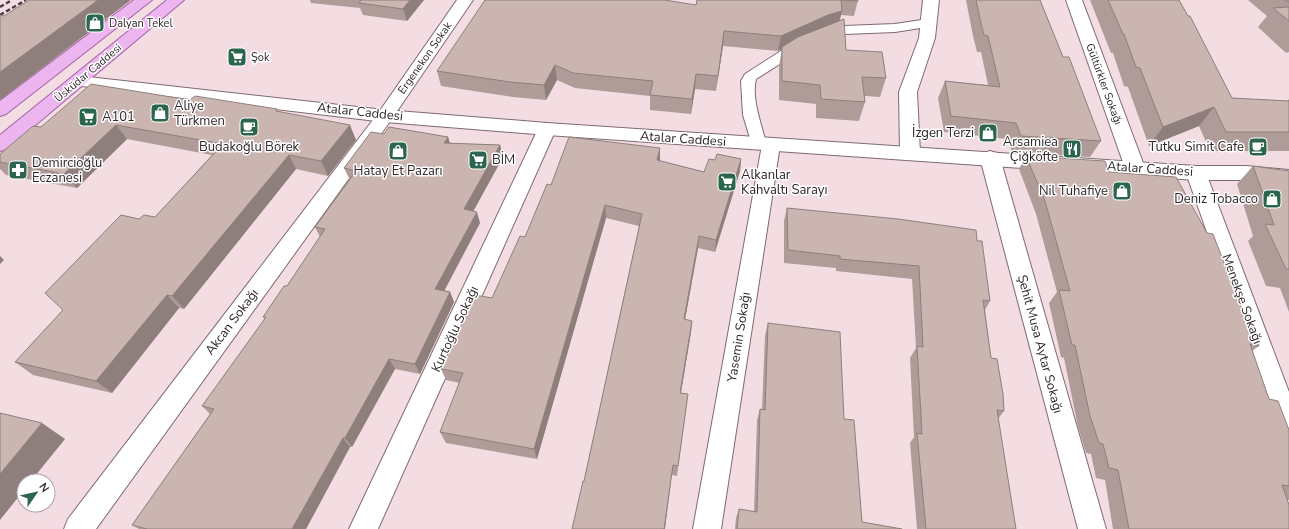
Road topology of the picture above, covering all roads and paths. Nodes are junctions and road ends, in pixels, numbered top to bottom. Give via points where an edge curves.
1 (144, 0) edge
2 (176, 0) edge
3 (465, 0) edge
4 (931, 0) edge
5 (1074, 0) edge
6 (928, 23) junction
7 (44, 77) junction
8 (79, 81) junction
9 (0, 110) edge
10 (386, 116) junction
11 (547, 129) junction
12 (0, 145) edge
13 (764, 145) junction
14 (910, 154) junction
15 (990, 158) junction
16 (1135, 168) junction
17 (1196, 173) junction
18 (1289, 177) edge
19 (1289, 426) edge
20 (78, 529) edge
21 (363, 529) edge
22 (707, 529) edge
23 (1092, 529) edge

1 - 7 main road, Üsküdar Caddesi
2 - 8 main road, Üsküdar Caddesi
3 - 10 street, Ergenekon Sokak
4 - 6 street
5 - 16 street, Gültürkler Sokağı
6 - 13 lane via 894,28 844,30 830,34 789,52 750,77 750,115
6 - 14 street via 927,38 908,92
7 - 8 main road
7 - 9 main road, Üsküdar Caddesi
8 - 10 street, Atalar Caddesi
8 - 12 main road, Üsküdar Caddesi
10 - 11 street, Atalar Caddesi
10 - 20 street, Akcan Sokağı
11 - 13 street, Atalar Caddesi
11 - 21 street, Kurtoğlu Sokağı
13 - 14 street, Atalar Caddesi
13 - 22 street, Yasemin Sokağı
14 - 15 street, Atalar Caddesi
15 - 16 street, Atalar Caddesi
15 - 23 street, Şehit Musa Aytar Sokağı
16 - 17 street, Atalar Caddesi
17 - 18 street, Atalar Caddesi via 1246,173
17 - 19 street, Menekşe Sokağı

